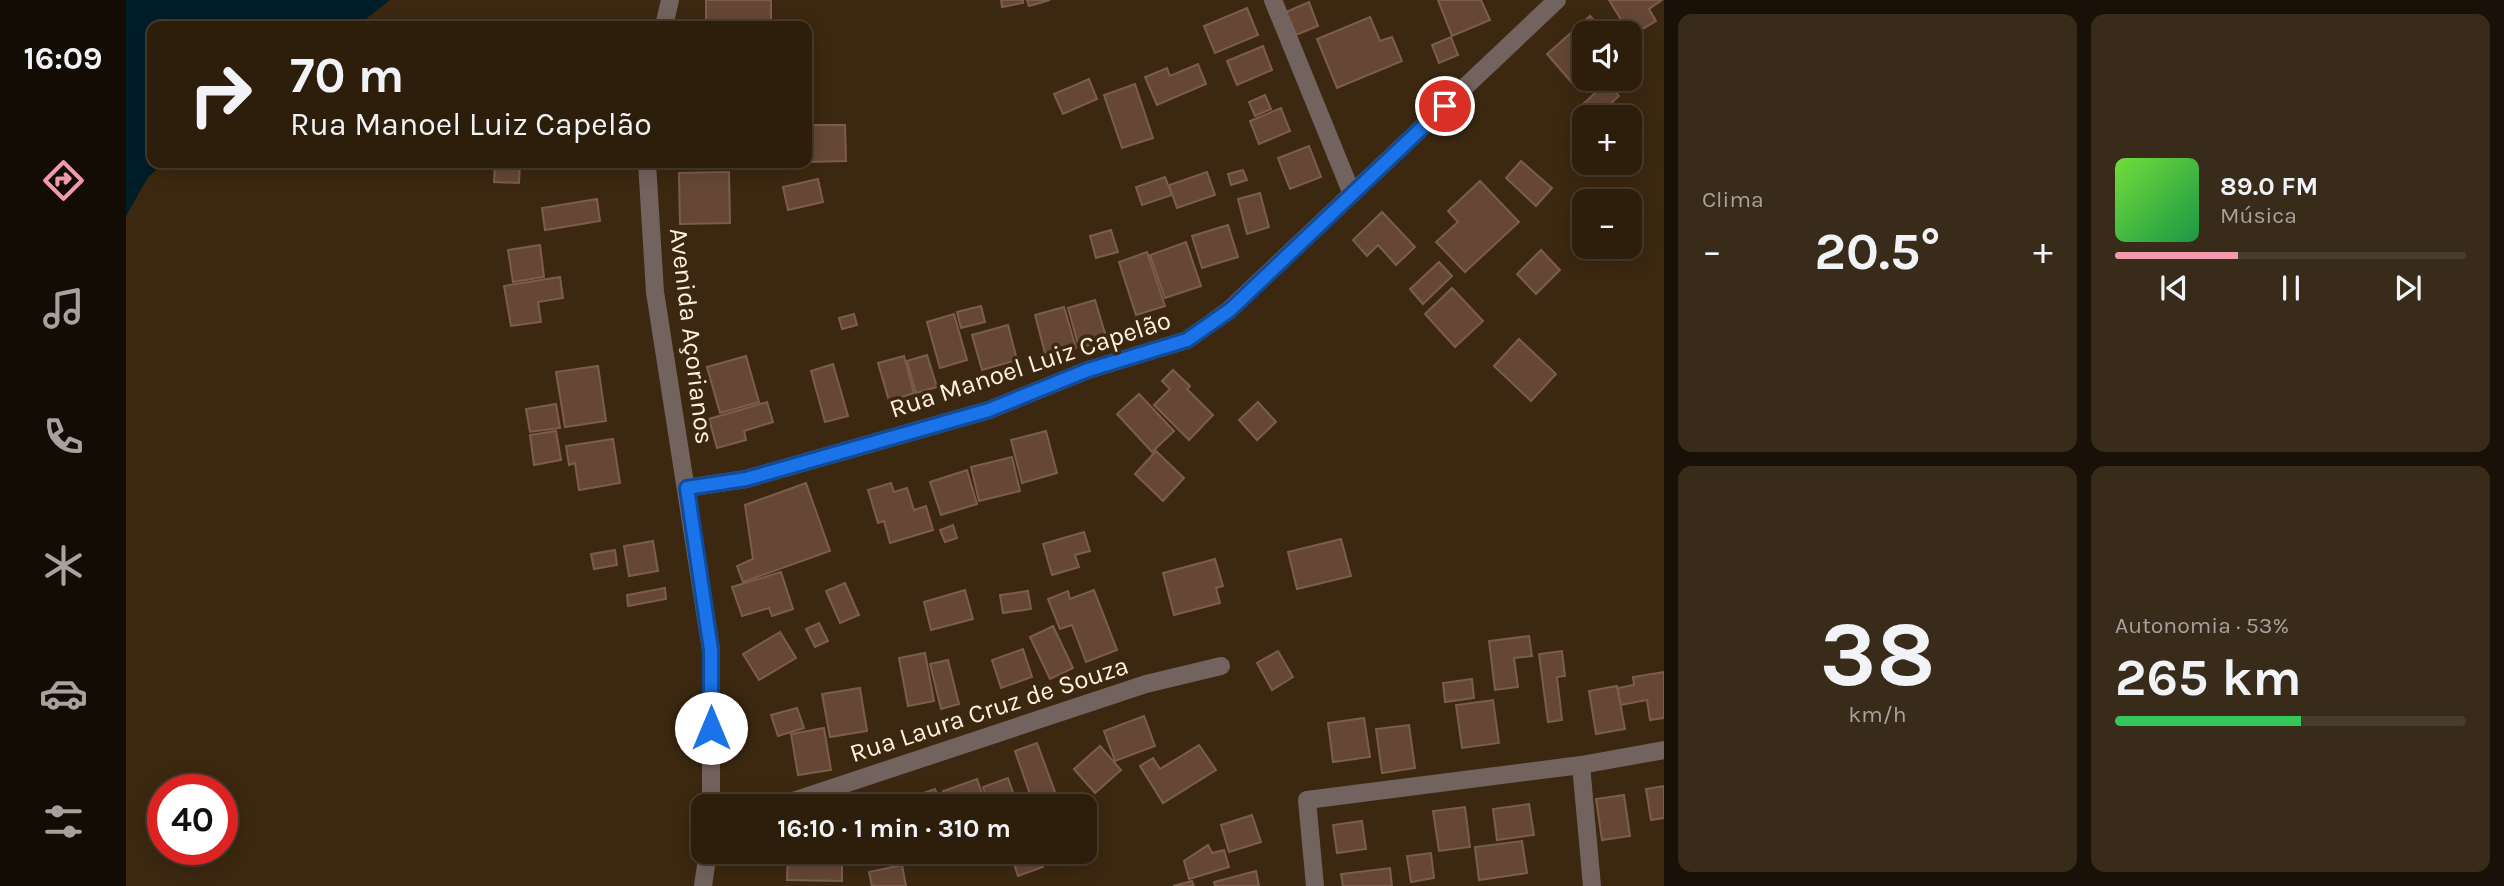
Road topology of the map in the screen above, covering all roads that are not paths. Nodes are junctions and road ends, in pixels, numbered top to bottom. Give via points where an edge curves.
1 (670, 0) edge
2 (1273, 0) edge
3 (1557, 0) edge
4 (665, 21) edge
5 (647, 168) edge
6 (1352, 194) junction
7 (687, 488) junction
8 (1221, 666) dead end
9 (1664, 751) edge
10 (1581, 765) junction
11 (711, 794) edge
12 (814, 794) edge
13 (707, 864) edge
14 (704, 886) edge
15 (1315, 886) edge
16 (1591, 886) edge

1 - 4 street
2 - 6 street
3 - 6 street, Rua Manoel Luiz Capelão
5 - 7 street, Avenida Açorianos via 655,292
6 - 7 street, Rua Manoel Luiz Capelão via 1230,310 1187,340 1088,370 989,410 746,479
7 - 11 street, Avenida Açorianos via 711,650
8 - 12 street, Rua Laura Cruz de Souza via 1146,684
9 - 10 street
10 - 15 street via 1307,800
10 - 16 street
13 - 14 street

